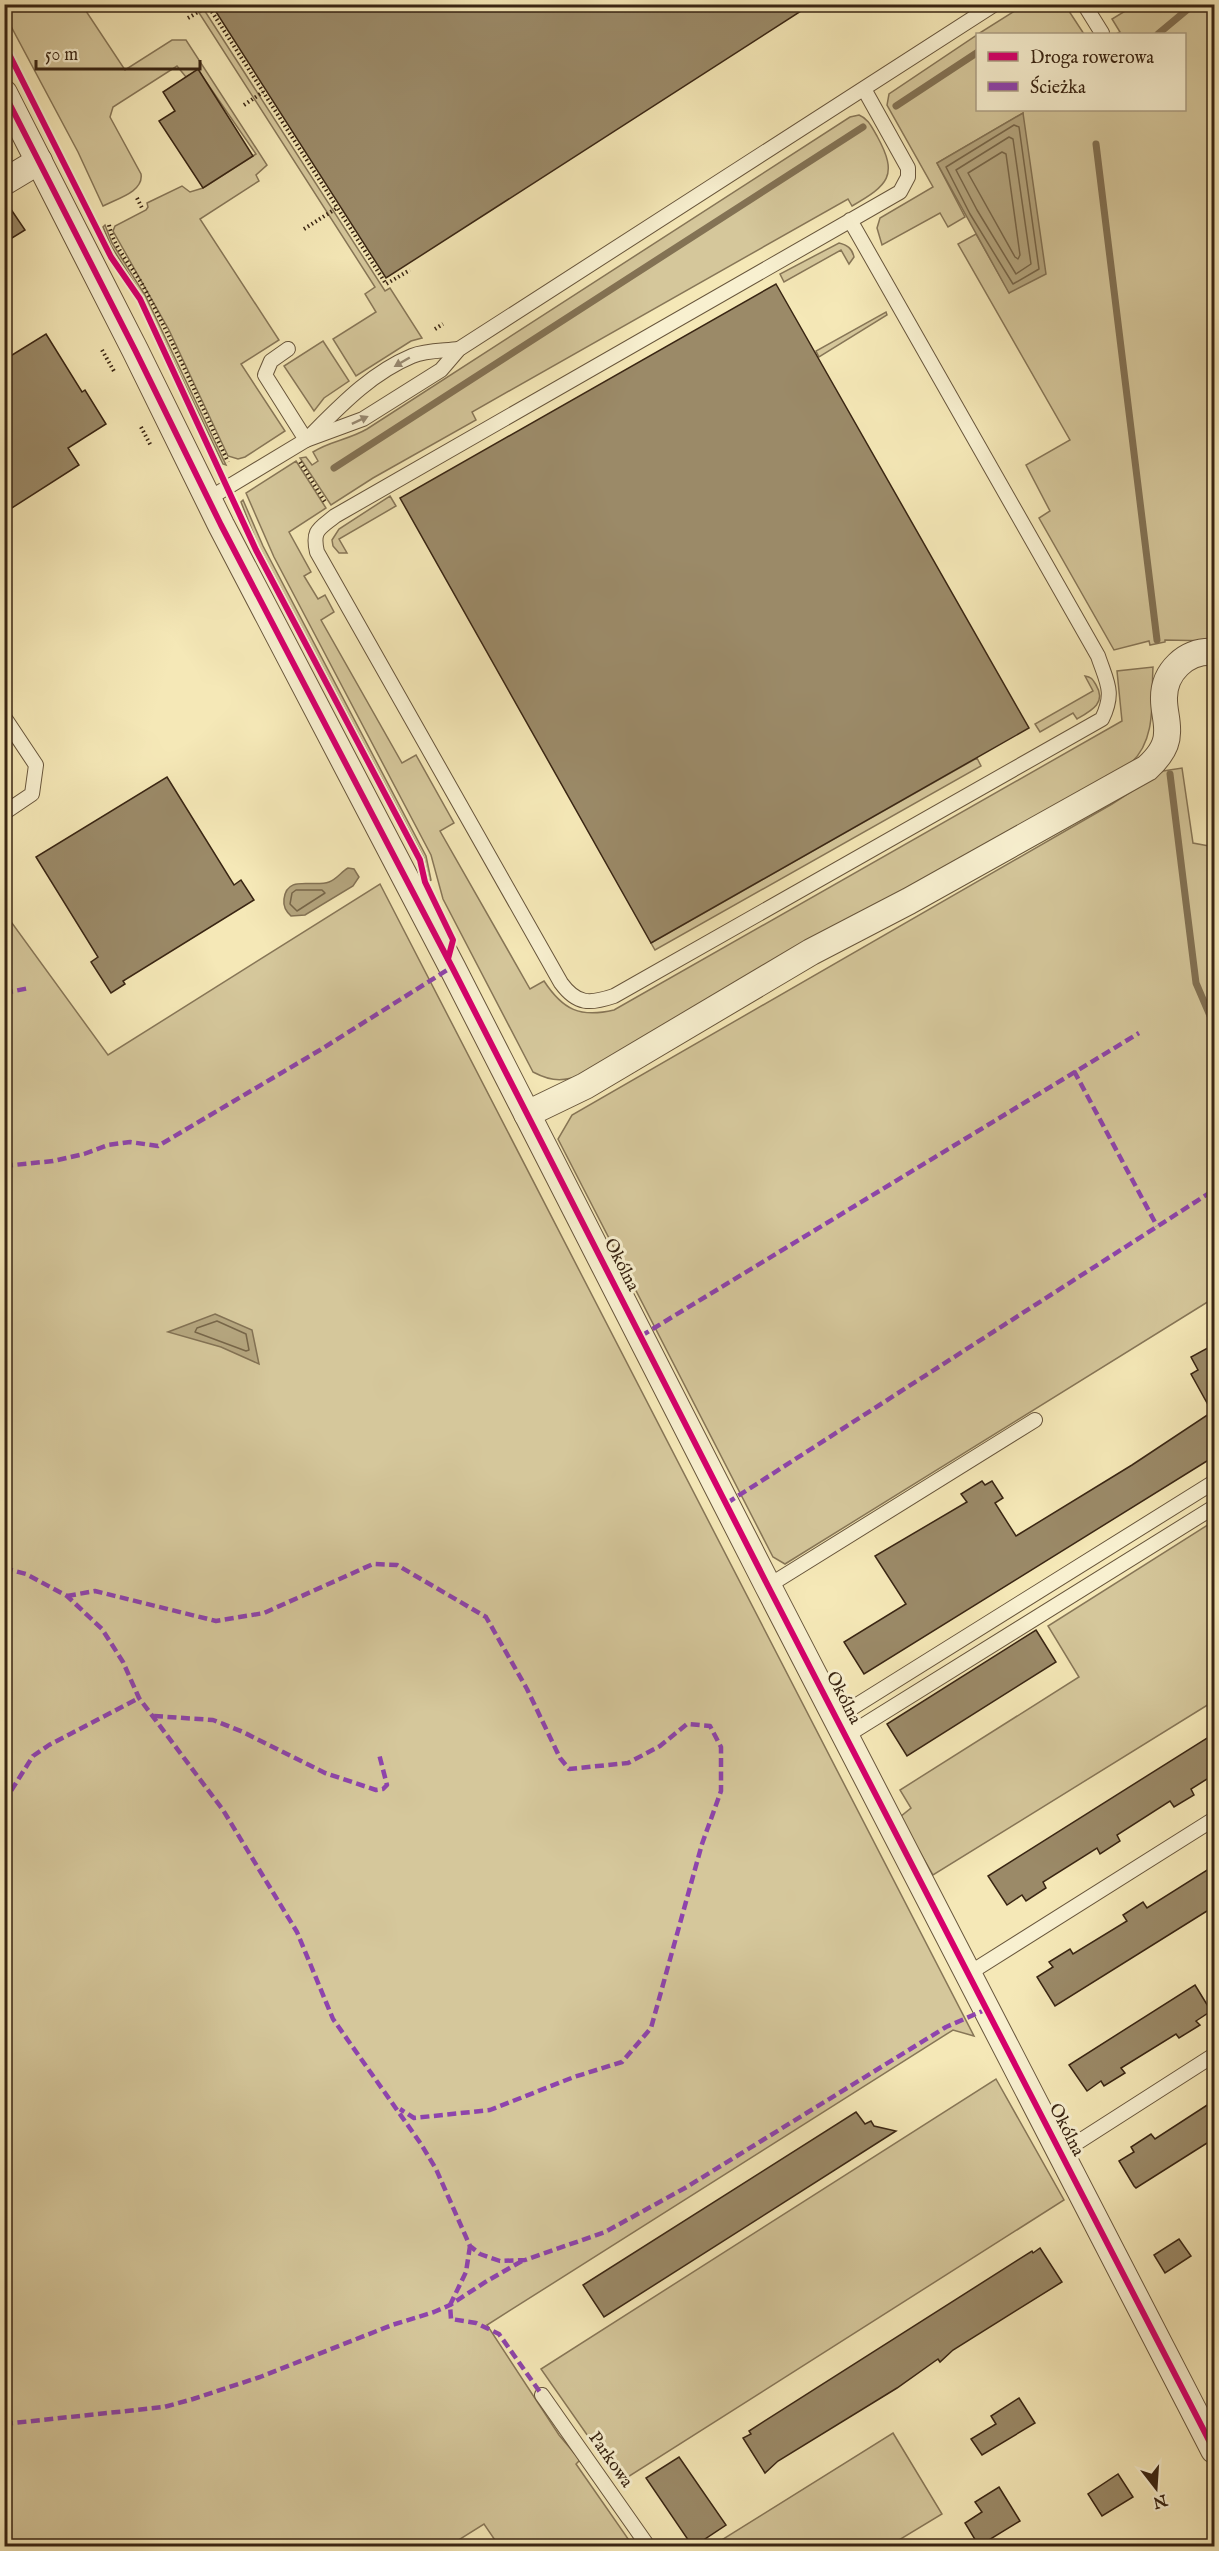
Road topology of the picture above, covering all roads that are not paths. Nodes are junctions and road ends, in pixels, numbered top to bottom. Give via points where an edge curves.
1 (995, 4) edge
2 (1084, 4) edge
3 (1102, 33) edge
4 (864, 89) junction
5 (4, 93) edge
6 (39, 161) junction
7 (4, 182) edge
8 (850, 220) junction
9 (288, 349) dead end
10 (459, 349) junction
11 (306, 440) junction
12 (207, 499) junction
13 (1215, 652) edge
14 (4, 717) edge
15 (4, 813) edge
16 (527, 1114) junction
17 (1035, 1420) dead end
18 (1215, 1482) edge
19 (1215, 1507) edge
20 (768, 1587) junction
21 (841, 1727) junction
22 (1215, 1819) edge
23 (968, 1974) junction
24 (1215, 2055) edge
25 (1061, 2153) junction
26 (542, 2395) dead end
27 (1215, 2450) edge
28 (648, 2547) edge

1 - 4 lane
2 - 3 lane
4 - 8 lane via 908,168 908,177 900,192
4 - 10 lane
5 - 6 street, Okólna
6 - 7 street
6 - 12 street, Okólna
8 - 8 lane via 335,516 316,531 317,552 561,983 569,994 583,1001 614,996 1102,719 1110,702 1098,656
9 - 11 lane via 271,361 265,375
11 -> 10 lane via 363,419 441,370
10 -> 11 lane via 413,355 384,372 354,392
11 - 12 lane
12 - 16 street, Okólna
13 - 16 street via 1184,659 1174,668 1166,682 1165,744 1147,768 811,952 585,1086
14 - 15 lane via 36,765 32,794
16 - 20 street, Okólna
17 - 20 lane
18 - 21 lane
19 - 21 lane
20 - 21 street, Okólna
21 - 23 street, Okólna
22 - 23 lane
23 - 25 street, Okólna
24 - 25 lane
25 - 27 street, Okólna
26 - 28 lane, Parkowa

